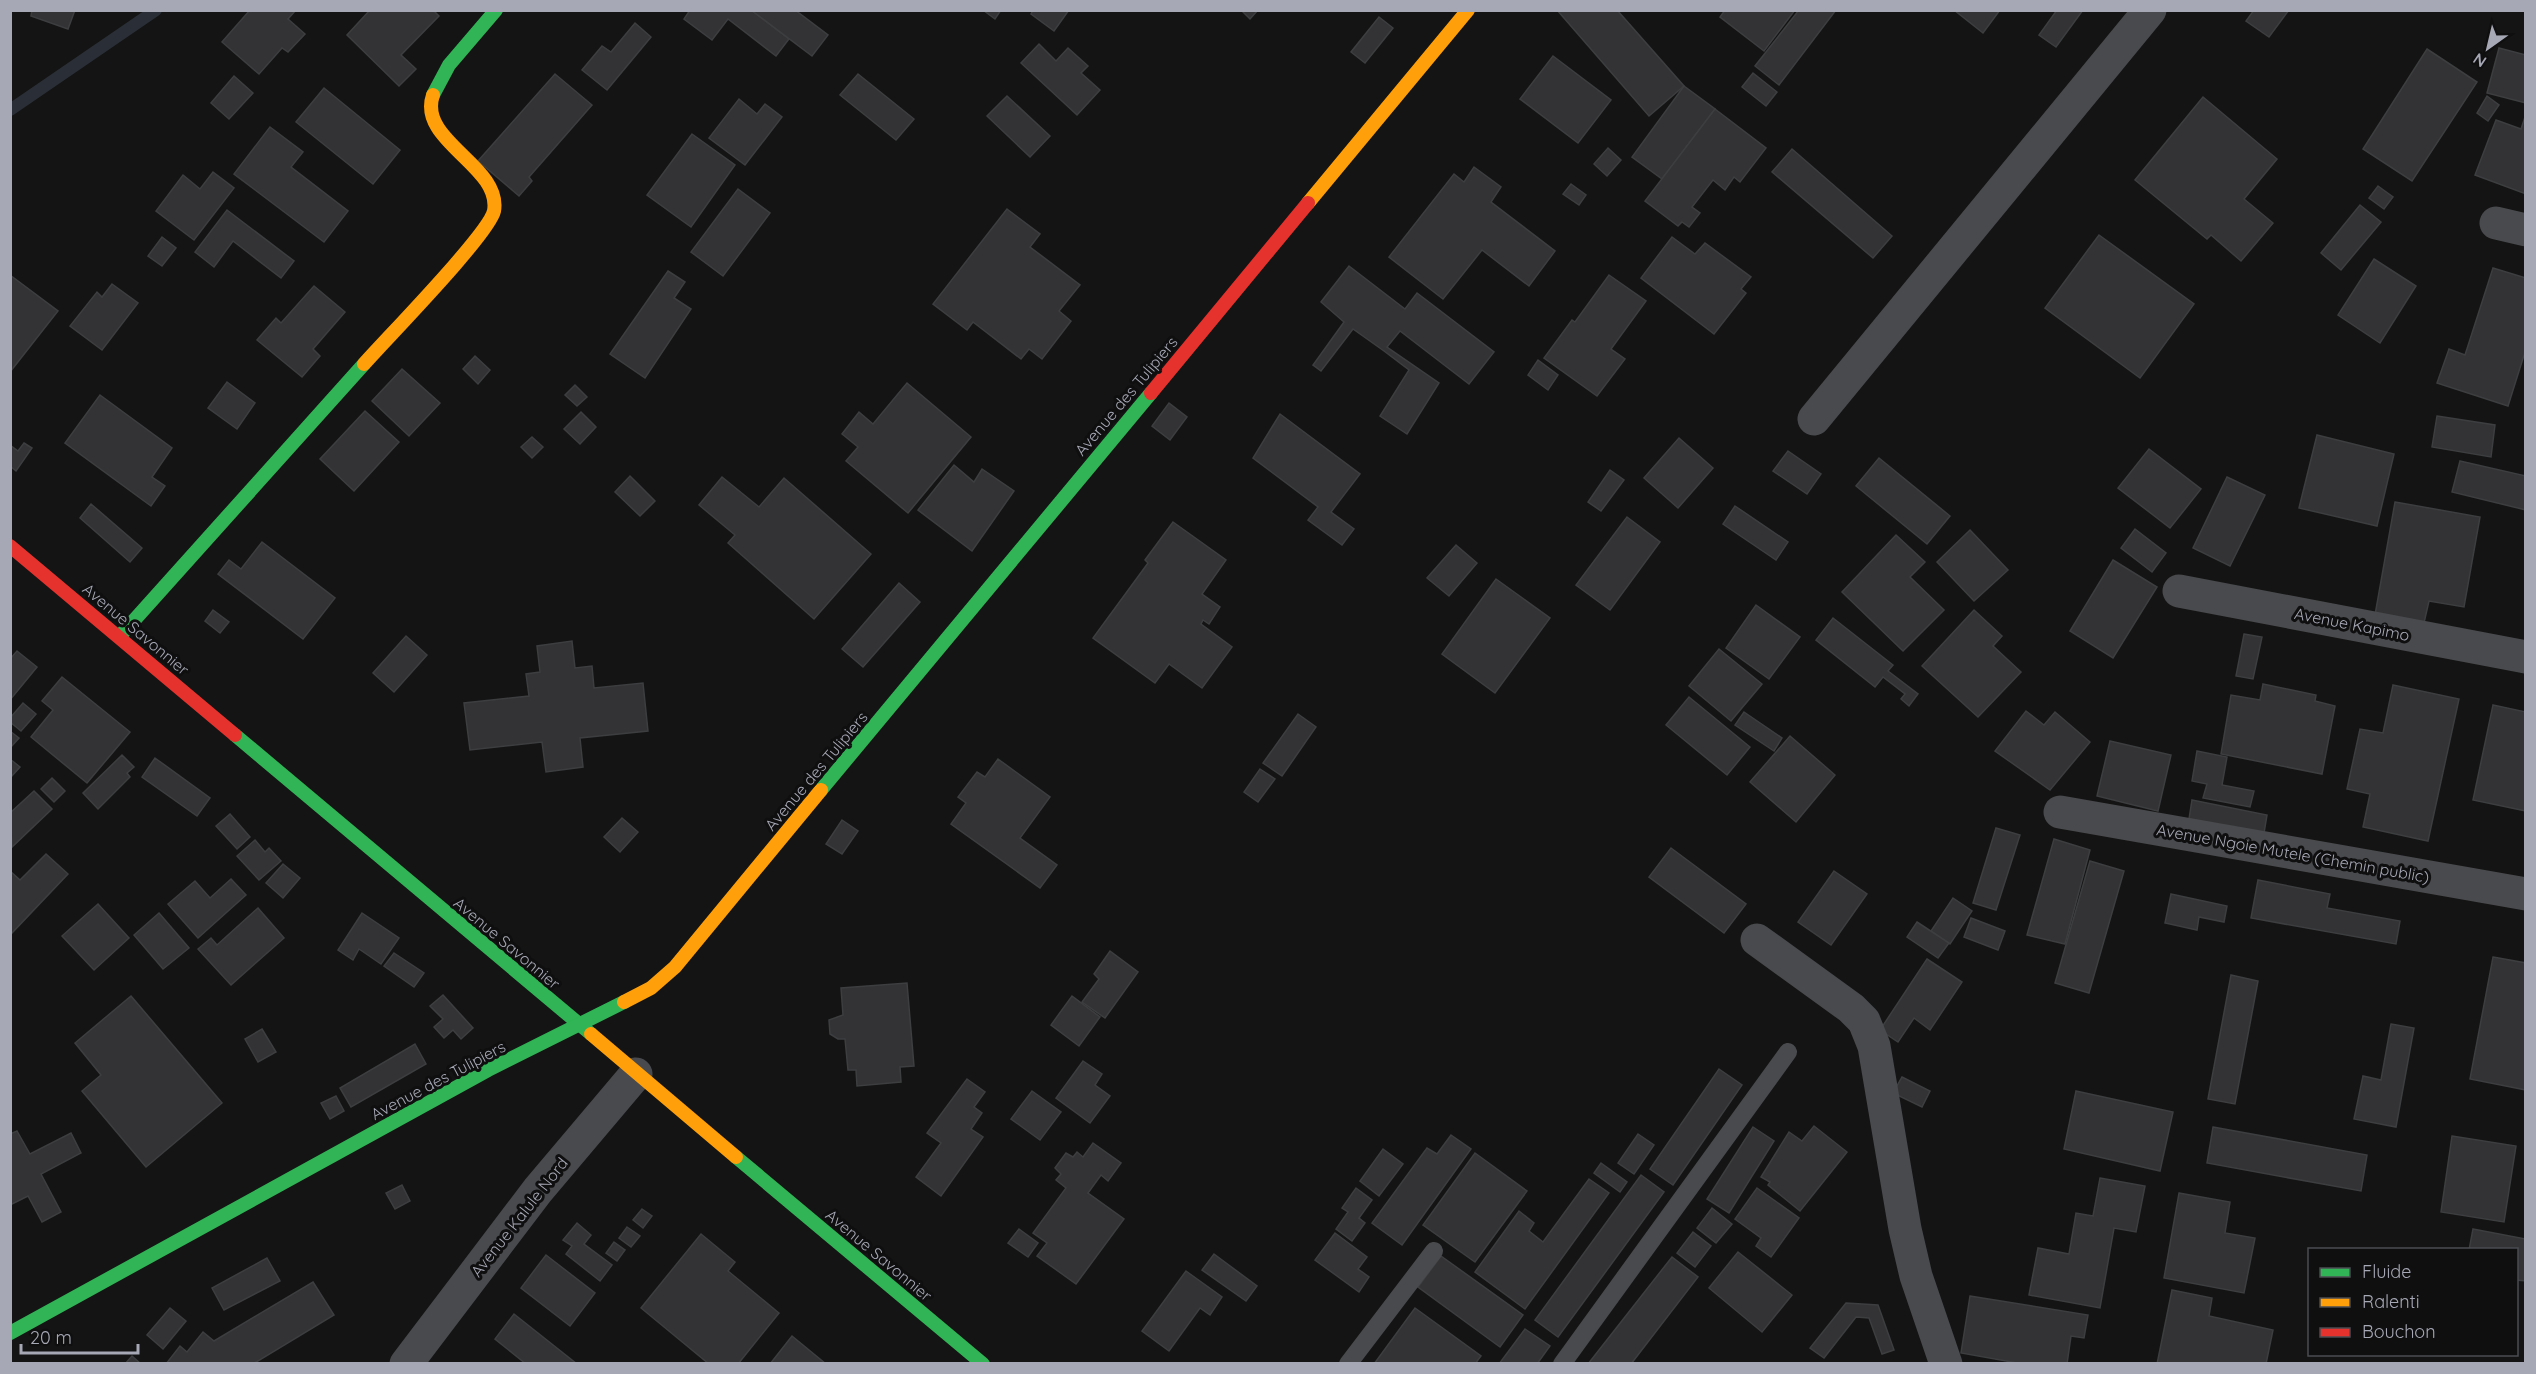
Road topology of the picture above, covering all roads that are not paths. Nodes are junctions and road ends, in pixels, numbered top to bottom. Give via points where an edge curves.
1 (496, 10) edge
2 (1468, 10) edge
3 (2150, 10) edge
4 (1814, 419) dead end
5 (10, 546) edge
6 (2179, 591) dead end
7 (120, 636) junction
8 (2526, 657) edge
9 (2060, 812) dead end
10 (2526, 894) edge
11 (1757, 940) dead end
12 (580, 1026) junction
13 (1788, 1052) dead end
14 (636, 1074) junction
15 (1434, 1251) dead end
16 (10, 1333) edge
17 (406, 1364) edge
18 (983, 1364) edge
19 (1348, 1364) edge
20 (1562, 1364) edge
21 (1946, 1364) edge

1 - 7 street via 443,76 429,110 493,198 494,210 486,225
2 - 12 street, Avenue des Tulipiers via 675,967 651,988
3 - 4 street
5 - 7 street, Avenue Savonnier
6 - 8 street, Avenue Kapimo
7 - 12 street, Avenue Savonnier
9 - 10 street, Avenue Ngoie Mutele (Chemin public)
11 - 21 street via 1851,1008 1870,1034 1916,1276
12 - 14 street, Avenue Savonnier
12 - 16 street, Avenue des Tulipiers via 488,1070
13 - 20 lane
14 - 17 street, Avenue Kalule Nord via 538,1190
14 - 18 street, Avenue Savonnier
15 - 19 lane

